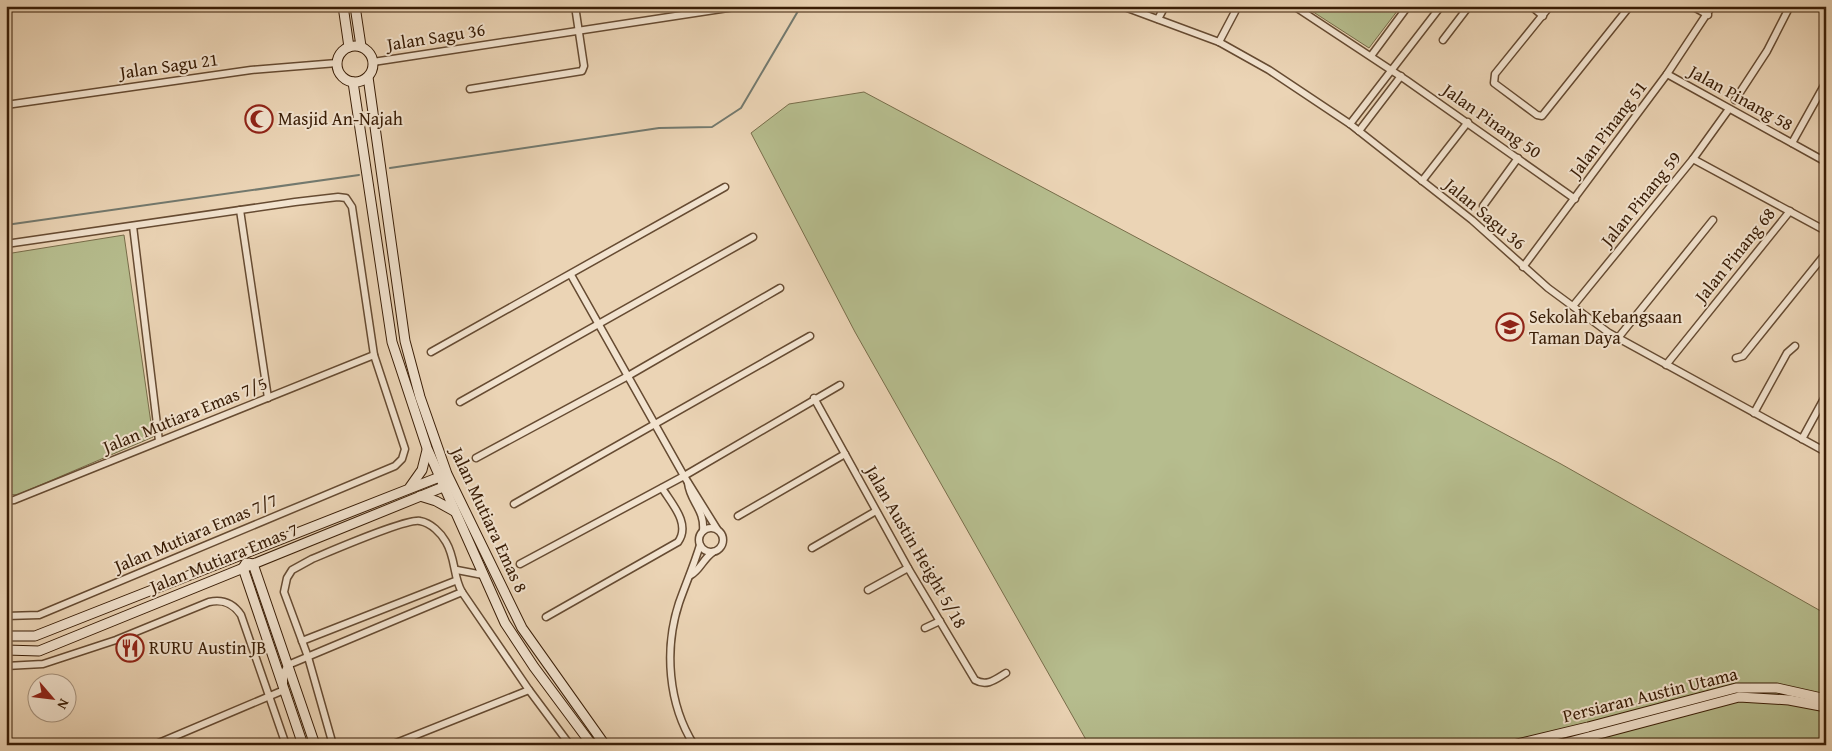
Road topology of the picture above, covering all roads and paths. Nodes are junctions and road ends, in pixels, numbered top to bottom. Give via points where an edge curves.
1 (343, 6) edge
2 (355, 6) edge
3 (575, 6) edge
4 (741, 6) edge
5 (1122, 6) edge
6 (1165, 6) edge
7 (1238, 6) edge
8 (1294, 6) edge
9 (1408, 6) edge
10 (1441, 6) edge
11 (1469, 6) edge
12 (1531, 6) edge
13 (1550, 6) edge
14 (1630, 6) edge
15 (1692, 6) edge
16 (1712, 6) edge
17 (1790, 6) edge
18 (1708, 15) junction
19 (1543, 16) junction
20 (1158, 19) junction
21 (579, 30) junction
22 (1442, 40) dead end
23 (1219, 42) junction
24 (349, 46) junction
25 (361, 46) junction
26 (1371, 56) junction
27 (374, 62) junction
28 (337, 63) junction
29 (1391, 70) junction
30 (1668, 74) junction
31 (1401, 76) junction
32 (368, 77) junction
33 (353, 82) junction
34 (1826, 82) edge
35 (470, 89) dead end
36 (1735, 100) dead end
37 (6, 105) edge
38 (1729, 109) junction
39 (1468, 122) junction
40 (1350, 124) junction
41 (1359, 132) junction
42 (1792, 143) junction
43 (1518, 158) junction
44 (1693, 159) junction
45 (1826, 162) edge
46 (1422, 181) junction
47 (725, 187) dead end
48 (1575, 199) junction
49 (1483, 206) dead end
50 (240, 210) junction
51 (1790, 211) junction
52 (1713, 220) dead end
53 (133, 226) junction
54 (1826, 231) edge
55 (753, 237) dead end
56 (6, 244) edge
57 (1826, 253) edge
58 (1523, 267) junction
59 (571, 275) junction
60 (780, 288) dead end
61 (1573, 306) junction
62 (598, 324) junction
63 (810, 336) dead end
64 (1618, 338) junction
65 (1795, 346) dead end
66 (431, 352) dead end
67 (374, 355) junction
68 (1736, 358) dead end
69 (1666, 365) junction
70 (628, 376) junction
71 (840, 385) dead end
72 (1826, 396) edge
73 (268, 398) junction
74 (814, 398) junction
75 (460, 402) dead end
76 (1754, 413) junction
77 (657, 424) junction
78 (1802, 439) junction
79 (159, 441) junction
80 (427, 448) junction
81 (1826, 452) edge
82 (846, 454) junction
83 (476, 458) dead end
84 (443, 475) junction
85 (686, 479) junction
86 (447, 485) junction
87 (662, 488) junction
88 (408, 489) junction
89 (420, 496) junction
90 (6, 500) edge
91 (514, 504) dead end
92 (454, 511) junction
93 (876, 511) junction
94 (738, 516) dead end
95 (717, 529) junction
96 (703, 531) junction
97 (700, 545) junction
98 (812, 548) dead end
99 (257, 549) junction
100 (713, 552) junction
101 (232, 559) junction
102 (520, 564) dead end
103 (248, 565) junction
104 (908, 568) junction
105 (457, 570) junction
106 (482, 575) junction
107 (691, 575) junction
108 (455, 581) junction
109 (868, 590) dead end
110 (462, 592) junction
111 (6, 616) edge
112 (546, 617) dead end
113 (940, 621) junction
114 (925, 628) dead end
115 (6, 636) edge
116 (302, 641) junction
117 (6, 650) edge
118 (308, 657) junction
119 (288, 664) junction
120 (6, 666) edge
121 (1006, 673) dead end
122 (284, 690) junction
123 (529, 690) junction
124 (1826, 694) edge
125 (1812, 695) junction
126 (270, 696) junction
127 (1826, 699) edge
128 (1826, 707) edge
129 (168, 742) edge
130 (154, 745) edge
131 (286, 745) edge
132 (303, 745) edge
133 (315, 745) edge
134 (333, 745) edge
135 (391, 745) edge
136 (570, 745) edge
137 (592, 745) edge
138 (605, 745) edge
139 (694, 745) edge
140 (1513, 745) edge
141 (1558, 745) edge

1 - 24 street
2 - 25 street
3 - 21 street
4 - 21 street, Jalan Sagu 36
5 - 20 street, Jalan Sagu 36
6 - 20 street
7 - 23 street
8 - 26 street, Jalan Pinang 50
9 - 26 street
10 - 29 street
11 - 22 street
12 - 19 street
13 - 19 street
14 - 19 street via 1542,116 1494,83 1493,79
15 - 18 street
16 - 18 street, Jalan Pinang 51
17 - 36 street via 1767,51
18 - 30 street, Jalan Pinang 51
20 - 23 street, Jalan Sagu 36
21 - 27 street, Jalan Sagu 36
21 - 35 street via 582,71
23 - 40 street, Jalan Sagu 36 via 1269,70
24 - 25 street
24 - 28 street via 340,53
25 - 27 street via 370,52
26 - 29 street, Jalan Pinang 50
27 - 32 street
28 - 33 street via 343,78
28 - 37 street, Jalan Sagu 21 via 251,70
29 - 31 street, Jalan Pinang 50
29 - 40 street
30 - 38 street, Jalan Pinang 58
30 - 48 street, Jalan Pinang 51
31 - 39 street, Jalan Pinang 50
31 - 41 street
32 - 33 street
32 - 84 street, Jalan Mutiara Emas 8 via 405,341
33 - 80 street, Jalan Mutiara Emas 8 via 392,342
34 - 42 street
38 - 42 street, Jalan Pinang 58
38 - 44 street, Jalan Pinang 59
39 - 43 street, Jalan Pinang 50
39 - 46 street
40 - 41 street, Jalan Sagu 36
41 - 46 street, Jalan Sagu 36
42 - 45 street, Jalan Pinang 58
43 - 48 street, Jalan Pinang 50
43 - 49 street
44 - 51 street
44 - 61 street, Jalan Pinang 59
46 - 58 street, Jalan Sagu 36 via 1472,220
47 - 59 street
48 - 58 street, Jalan Pinang 51
50 - 53 street
50 - 67 street via 342,197 349,200
50 - 73 street
51 - 54 street
51 - 69 street, Jalan Pinang 68
52 - 64 street
53 - 56 street
53 - 79 street
55 - 62 street
57 - 68 street via 1743,356
58 - 61 street, Jalan Sagu 36
59 - 62 street
59 - 66 street
60 - 70 street
61 - 64 street, Jalan Sagu 36
62 - 70 street
62 - 75 street
63 - 77 street
64 - 69 street, Jalan Sagu 36
65 - 76 street via 1787,353
67 - 73 street, Jalan Mutiara Emas 7/5
67 - 111 street, Jalan Mutiara Emas 7/7 via 404,445 402,459 395,466 38,615
69 - 76 street, Jalan Sagu 36
70 - 77 street
70 - 83 street
71 - 74 street
72 - 78 street
73 - 79 street, Jalan Mutiara Emas 7/5
74 - 82 street, Jalan Austin Height 5/18
74 - 85 street
76 - 78 street, Jalan Sagu 36
77 - 85 street
77 - 91 street
78 - 81 street, Jalan Sagu 36
79 - 90 street, Jalan Mutiara Emas 7/5 via 14,500
80 - 84 street, Jalan Mutiara Emas 8
80 - 88 street via 422,470
82 - 93 street, Jalan Austin Height 5/18
82 - 94 street
84 - 86 street, Jalan Mutiara Emas 8
84 - 88 street, Jalan Mutiara Emas 7
85 - 87 street
85 - 95 street
85 - 96 street via 704,518
86 - 89 street, Jalan Mutiara Emas 7
86 - 92 street, Jalan Mutiara Emas 8
86 - 138 street, Jalan Mutiara Emas 8 via 522,628
87 - 102 street
87 - 112 street via 682,525 682,537 678,542
88 - 99 street, Jalan Mutiara Emas 7
89 - 92 street
89 - 103 street, Jalan Mutiara Emas 7
92 - 106 street, Jalan Mutiara Emas 8
93 - 98 street
93 - 104 street, Jalan Austin Height 5/18
95 - 96 street via 710,527
95 - 100 street via 723,534 724,542
96 - 97 street
97 - 100 street via 705,551
97 - 107 street
99 - 101 street, Jalan Mutiara Emas 7
99 - 103 street
100 - 107 street
101 - 103 street
101 - 115 street, Jalan Mutiara Emas 7 via 35,636
103 - 117 street, Jalan Mutiara Emas 7 via 39,650
103 - 119 street
103 - 122 street
104 - 109 street
104 - 113 street, Jalan Austin Height 5/18
105 - 106 street
105 - 108 street
105 - 116 street via 449,547 440,534 431,525 412,520 296,566 287,578 284,592
106 - 137 street, Jalan Mutiara Emas 8 via 505,623
107 - 139 street via 675,618 671,675 676,708
108 - 110 street
108 - 116 street
110 - 118 street
110 - 123 street
113 - 114 street
113 - 121 street, Jalan Austin Height 5/18 via 975,680 981,684 990,683
116 - 118 street
118 - 119 street
118 - 134 street
119 - 122 street via 284,672
119 - 133 street
120 - 126 street via 43,664 116,640 215,601 224,602 235,607 243,620
122 - 126 street
122 - 132 street
123 - 135 street
123 - 136 street
124 - 125 street
125 - 127 street, Persiaran Austin Utama
125 - 140 street, Persiaran Austin Utama via 1777,688 1736,688
126 - 129 street
126 - 131 street
128 - 141 street, Persiaran Austin Utama via 1789,700 1739,697
129 - 130 street

